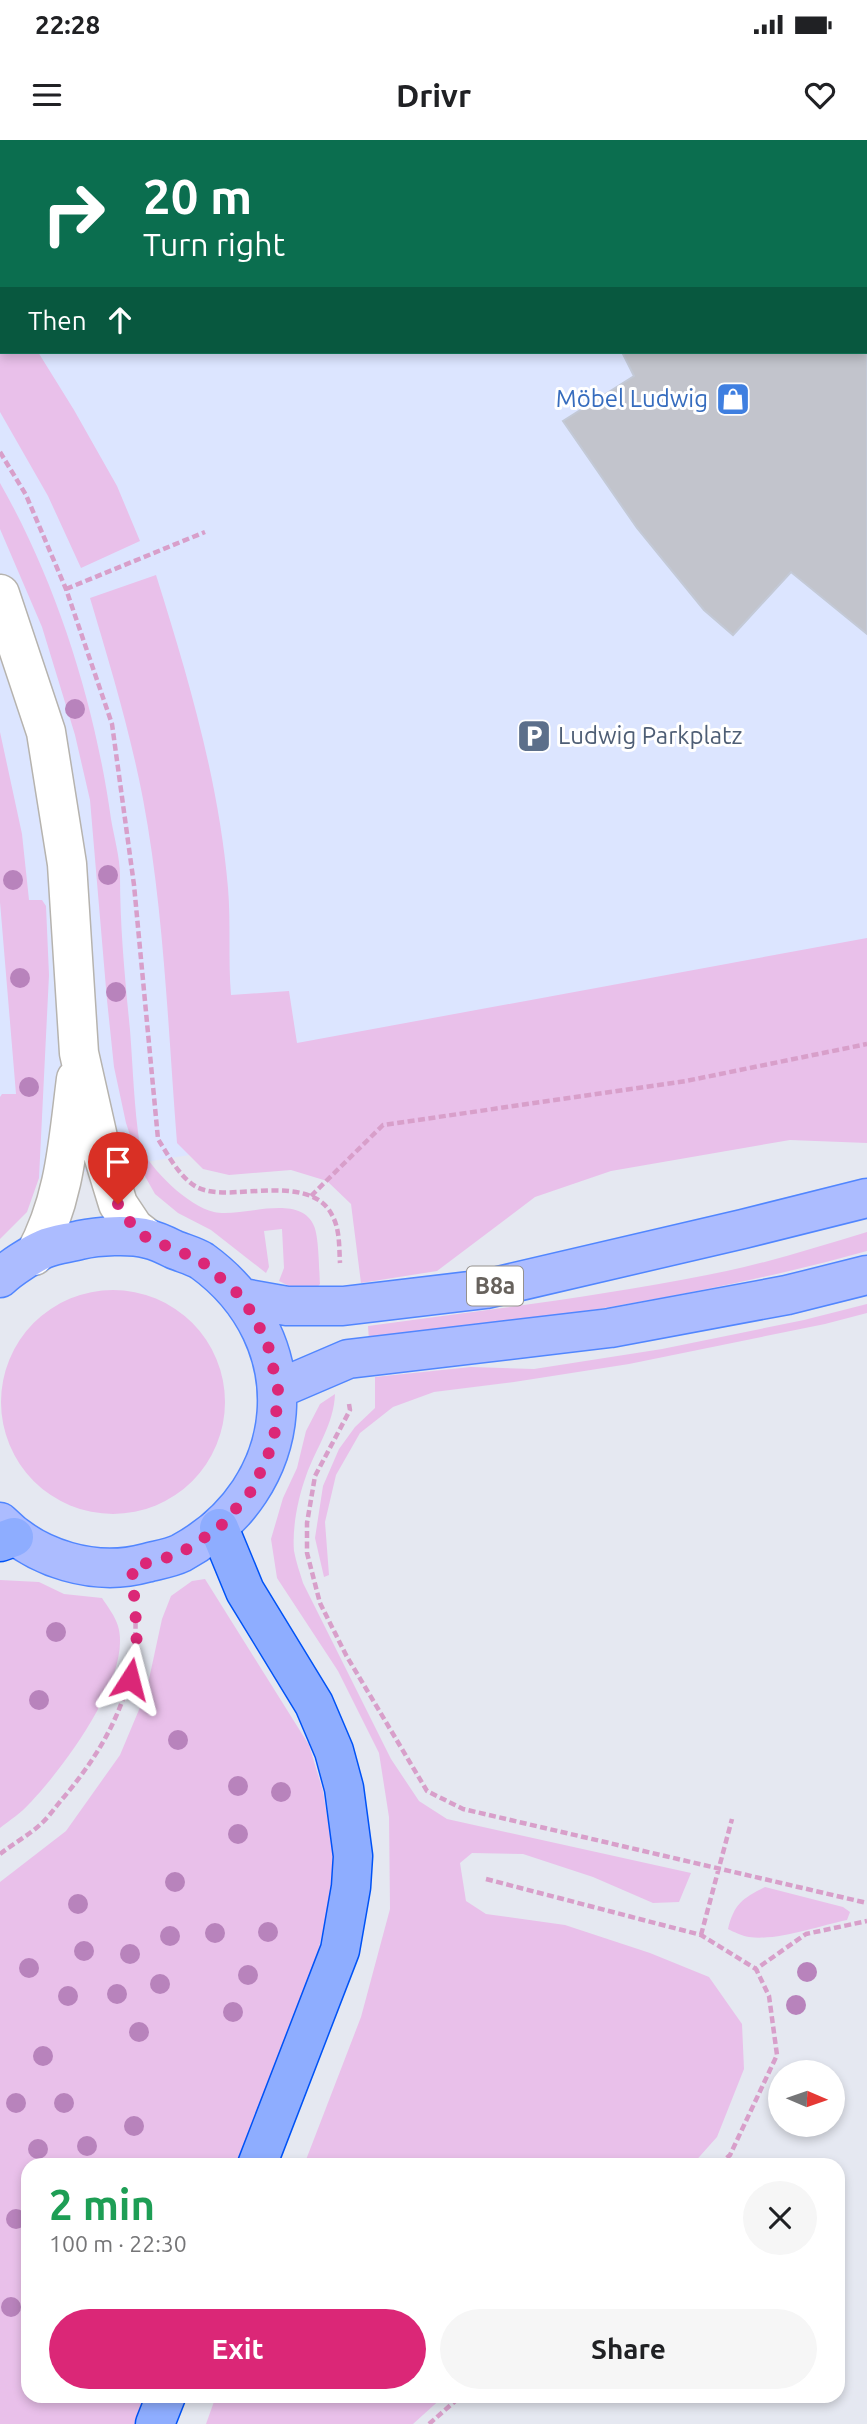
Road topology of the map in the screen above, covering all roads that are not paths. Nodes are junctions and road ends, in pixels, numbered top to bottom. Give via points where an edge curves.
1 (0, 594) edge
2 (79, 1053) junction
3 (867, 1198) edge
4 (147, 1238) junction
5 (33, 1256) junction
6 (867, 1275) edge
7 (0, 1278) edge
8 (243, 1298) junction
9 (278, 1389) junction
10 (219, 1528) junction
11 (5, 1534) edge
12 (260, 2158) edge
13 (163, 2403) edge
14 (155, 2424) edge

1 - 2 street via 46,732 66,864
2 - 4 street via 118,1204
2 - 5 street via 60,1195
3 - 8 main road, B8a via 486,1289 343,1306 287,1306
4 - 5 main road via 96,1236
4 - 8 main road via 200,1260
5 - 7 main road
6 - 9 main road, B8a via 610,1328 348,1359
8 - 9 main road via 267,1341
9 - 10 main road via 274,1441 253,1489
10 - 11 main road via 179,1554 132,1567 91,1567 51,1557
10 - 12 highway via 245,1591 314,1704 334,1751 344,1788 352,1856 340,1950
13 - 14 highway

